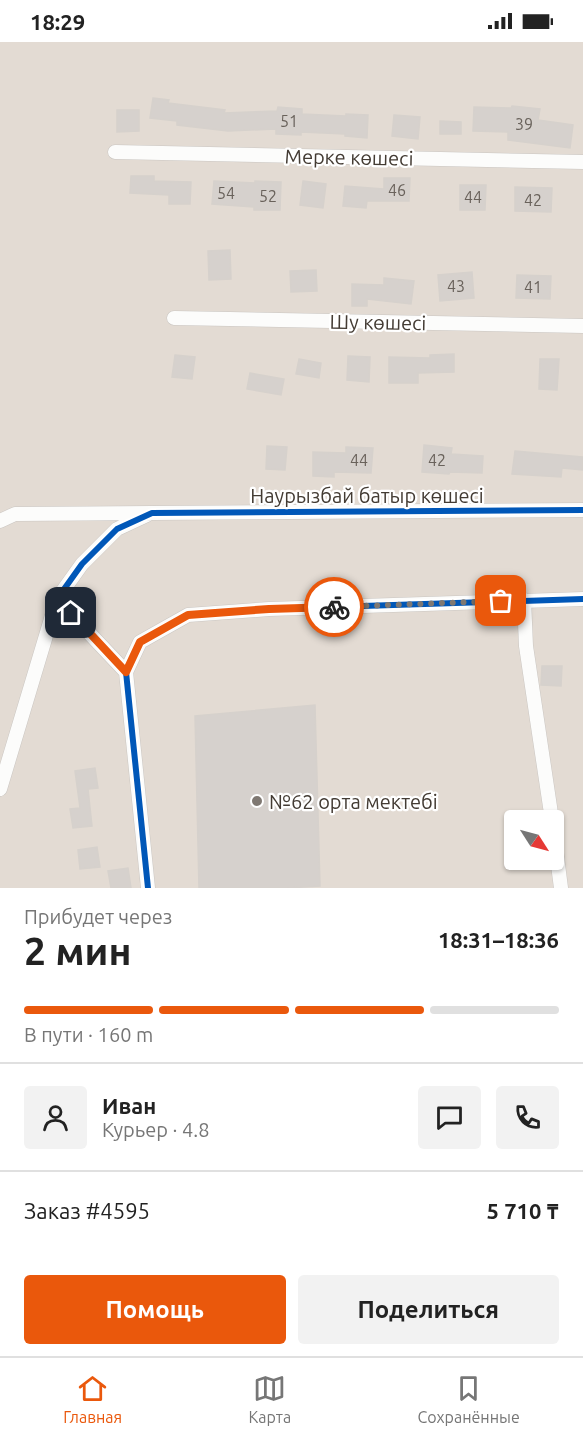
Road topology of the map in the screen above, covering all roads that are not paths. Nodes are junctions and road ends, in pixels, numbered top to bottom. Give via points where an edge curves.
1 (115, 152) dead end
2 (583, 162) edge
3 (174, 318) dead end
4 (583, 326) edge
5 (583, 510) edge
6 (152, 513) junction
7 (0, 521) edge
8 (57, 598) junction
9 (583, 599) edge
10 (524, 600) junction
11 (126, 672) junction
12 (0, 789) edge
13 (551, 810) edge
14 (559, 870) edge
15 (148, 888) edge
16 (561, 888) edge

1 - 2 street, Мерке көшесі
3 - 4 street, Шу көшесі
5 - 6 street, Наурызбай батыр көшесі
6 - 7 street, Наурызбай батыр көшесі via 15,514
6 - 8 street via 117,529 82,564
8 - 11 street
8 - 12 street
9 - 10 street
10 - 11 street via 188,615 140,642
10 - 13 street via 526,646
11 - 15 street
14 - 16 street

